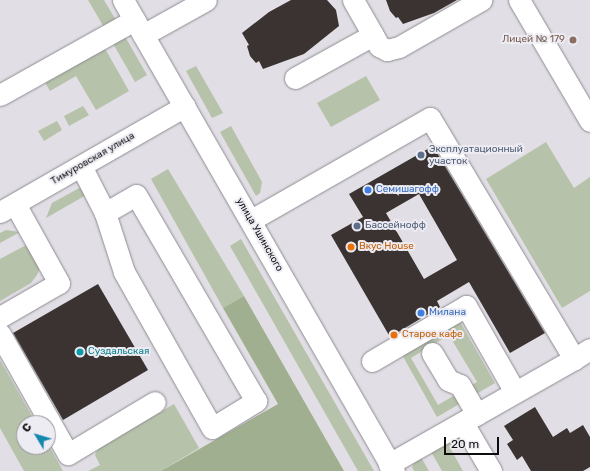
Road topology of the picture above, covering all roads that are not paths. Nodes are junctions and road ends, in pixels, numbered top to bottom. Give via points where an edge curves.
1 (123, 0) edge
2 (206, 0) edge
3 (353, 0) edge
4 (481, 0) edge
5 (519, 0) edge
6 (139, 27) junction
7 (373, 34) junction
8 (295, 78) dead end
9 (0, 95) edge
10 (185, 106) junction
11 (590, 121) edge
12 (80, 166) junction
13 (7, 208) edge
14 (105, 213) junction
15 (251, 220) junction
16 (0, 316) edge
17 (0, 334) edge
18 (432, 353) dead end
19 (582, 354) edge
20 (372, 361) dead end
21 (515, 392) junction
22 (155, 402) dead end
23 (470, 419) junction
24 (392, 467) edge
25 (491, 471) edge

1 - 6 street, улица Ушинского
2 - 6 street
3 - 7 street
4 - 7 street via 399,47 387,50 379,46
5 - 11 street
6 - 9 street
6 - 10 street, улица Ушинского
7 - 8 street
10 - 12 street, Тимуровская улица
10 - 15 street, улица Ушинского
12 - 13 street, Тимуровская улица
12 - 14 street
13 - 16 street via 60,283
14 - 14 street via 124,272 212,428 256,401 136,195
15 - 19 street via 430,118
15 - 24 street, улица Ушинского
17 - 22 street via 68,454
18 - 23 street via 448,380 460,385
19 - 21 street
20 - 21 street via 466,306
21 - 23 street
23 - 24 street
23 - 25 street

